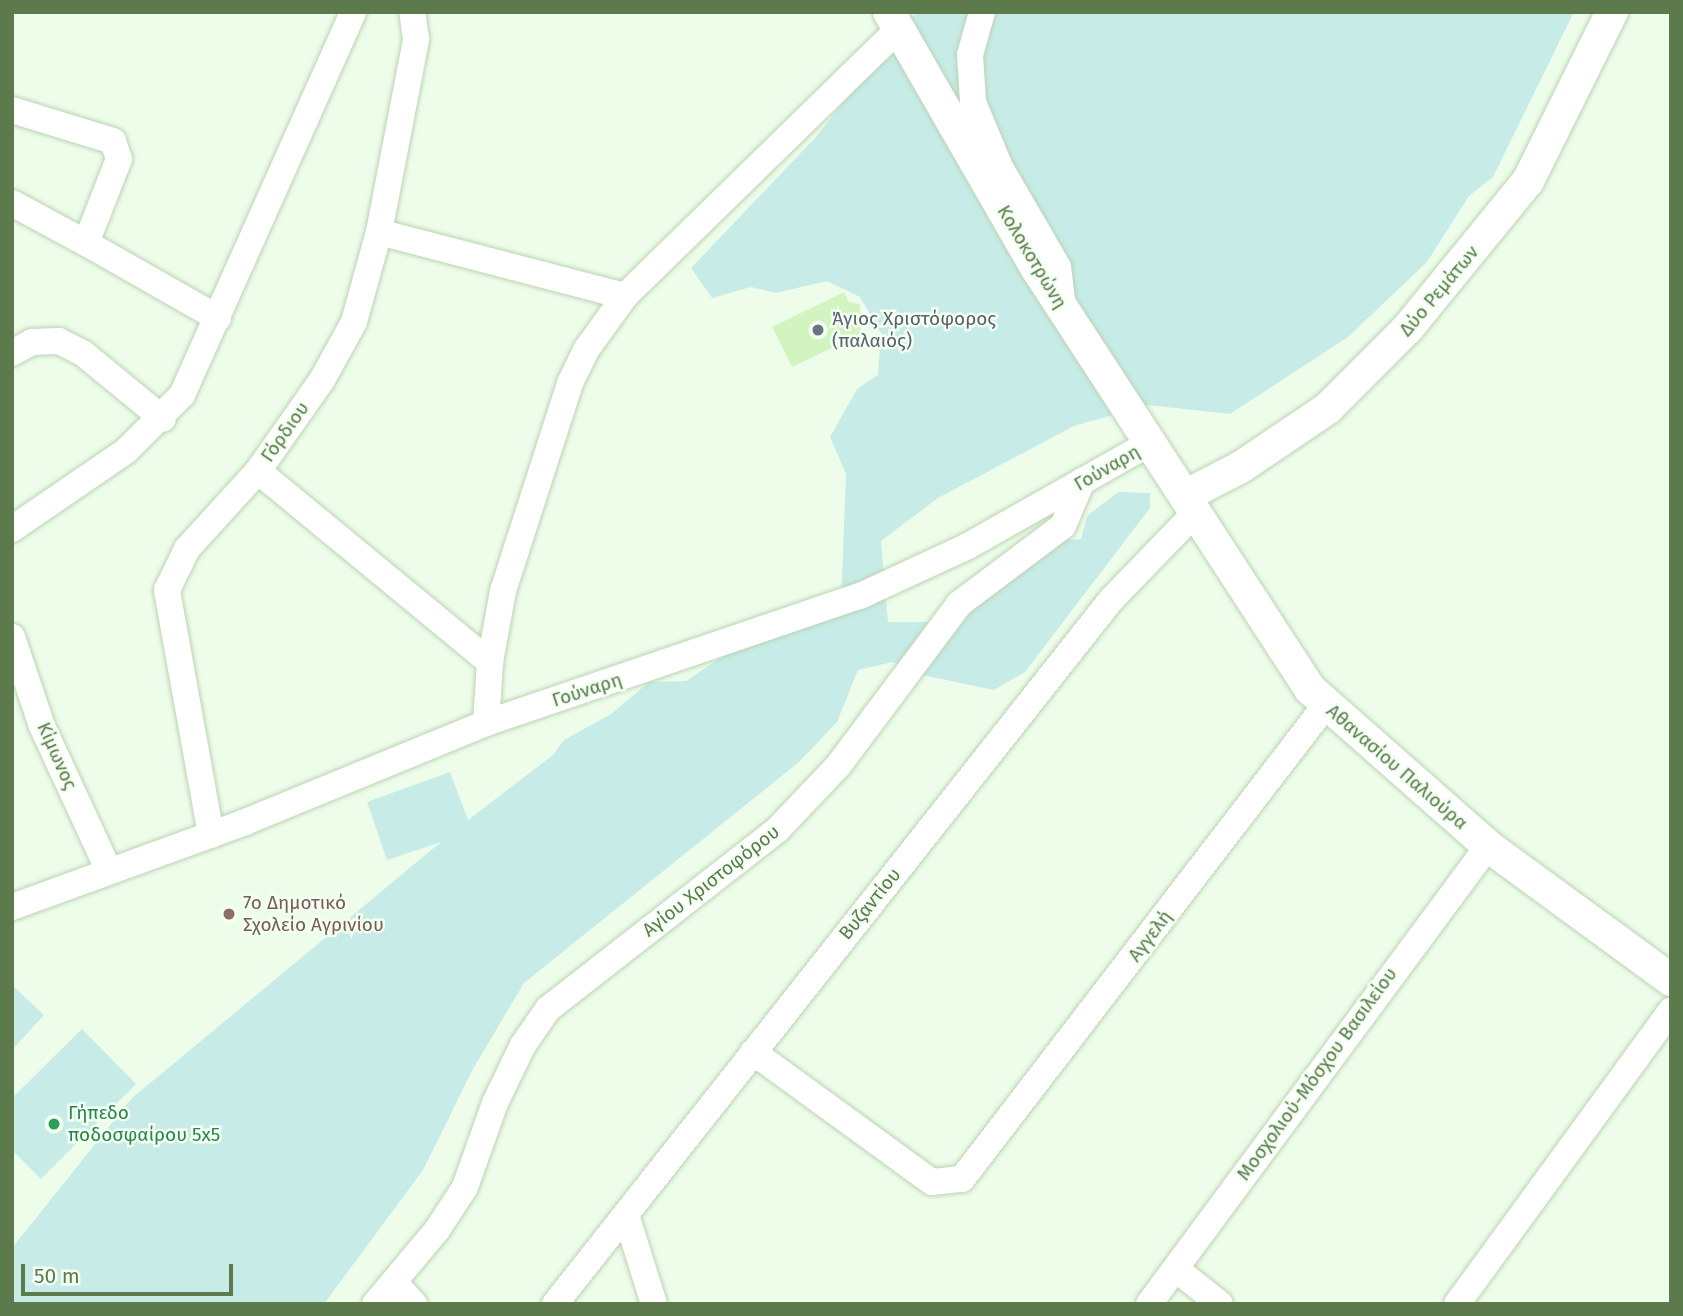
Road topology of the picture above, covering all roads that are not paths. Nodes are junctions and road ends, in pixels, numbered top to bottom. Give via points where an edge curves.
1 (353, 12) edge
2 (412, 12) edge
3 (982, 12) edge
4 (1604, 17) edge
5 (895, 20) edge
6 (12, 110) edge
7 (12, 203) edge
8 (379, 232) junction
9 (86, 243) junction
10 (625, 296) junction
11 (1063, 309) junction
12 (218, 317) junction
13 (12, 352) edge
14 (163, 419) junction
15 (1148, 444) junction
16 (258, 471) junction
17 (1082, 481) junction
18 (1190, 505) junction
19 (12, 529) edge
20 (12, 637) edge
21 (490, 662) junction
22 (1325, 706) junction
23 (486, 723) junction
24 (211, 835) junction
25 (1488, 846) junction
26 (109, 871) junction
27 (12, 907) edge
28 (1671, 981) edge
29 (1671, 1011) edge
30 (753, 1052) junction
31 (626, 1214) junction
32 (1176, 1269) junction
33 (394, 1282) junction
34 (375, 1304) edge
35 (414, 1304) edge
36 (555, 1304) edge
37 (654, 1304) edge
38 (1149, 1304) edge
39 (1220, 1304) edge
40 (1457, 1304) edge

1 - 12 street via 288,148
2 - 8 street, Γόρδιου via 416,39
3 - 11 street via 970,55 973,102 1000,167 1058,267
4 - 18 street, Δύο Ρεμάτων via 1528,181 1408,328 1328,408
5 - 10 street
5 - 11 street, Κολοκοτρώνη
6 - 9 street via 109,138 116,146 119,159
7 - 9 street
8 - 10 street
8 - 16 street, Γόρδιου via 345,341
9 - 12 street
10 - 21 street via 586,350 570,383 503,591
11 - 15 street, Κολοκοτρώνη
12 - 14 street via 191,380
13 - 14 street via 32,342 59,341 85,354
14 - 19 street via 87,481
15 - 17 street, Γούναρη
15 - 18 street, Κολοκοτρώνη
16 - 21 street
16 - 24 street, Γόρδιου via 187,549 167,590
17 - 23 street, Γούναρη via 968,546 860,596
17 - 33 street, Αγίου Χριστοφόρου via 1063,526 959,604 838,766 778,829 548,1009 523,1045 495,1102 465,1187
18 - 22 street, Αθανασίου Παλιούρα
18 - 30 street, Βυζαντίου
20 - 26 street, Κίμωνος via 42,726
21 - 23 street
22 - 25 street, Αθανασίου Παλιούρα
22 - 30 street, Αγγελή via 977,1167 962,1179 932,1182
23 - 24 street, Γούναρη
24 - 26 street, Γούναρη
25 - 28 street, Αθανασίου Παλιούρα
25 - 32 street, Mοσχολιού-Μόσχου Βασιλείου
26 - 27 street, Γούναρη
29 - 40 street
30 - 31 street, Βυζαντίου
31 - 36 street, Βυζαντίου
31 - 37 street
32 - 38 street, Mοσχολιού-Μόσχου Βασιλείου
32 - 39 street
33 - 34 street, Αγίου Χριστοφόρου
33 - 35 street

